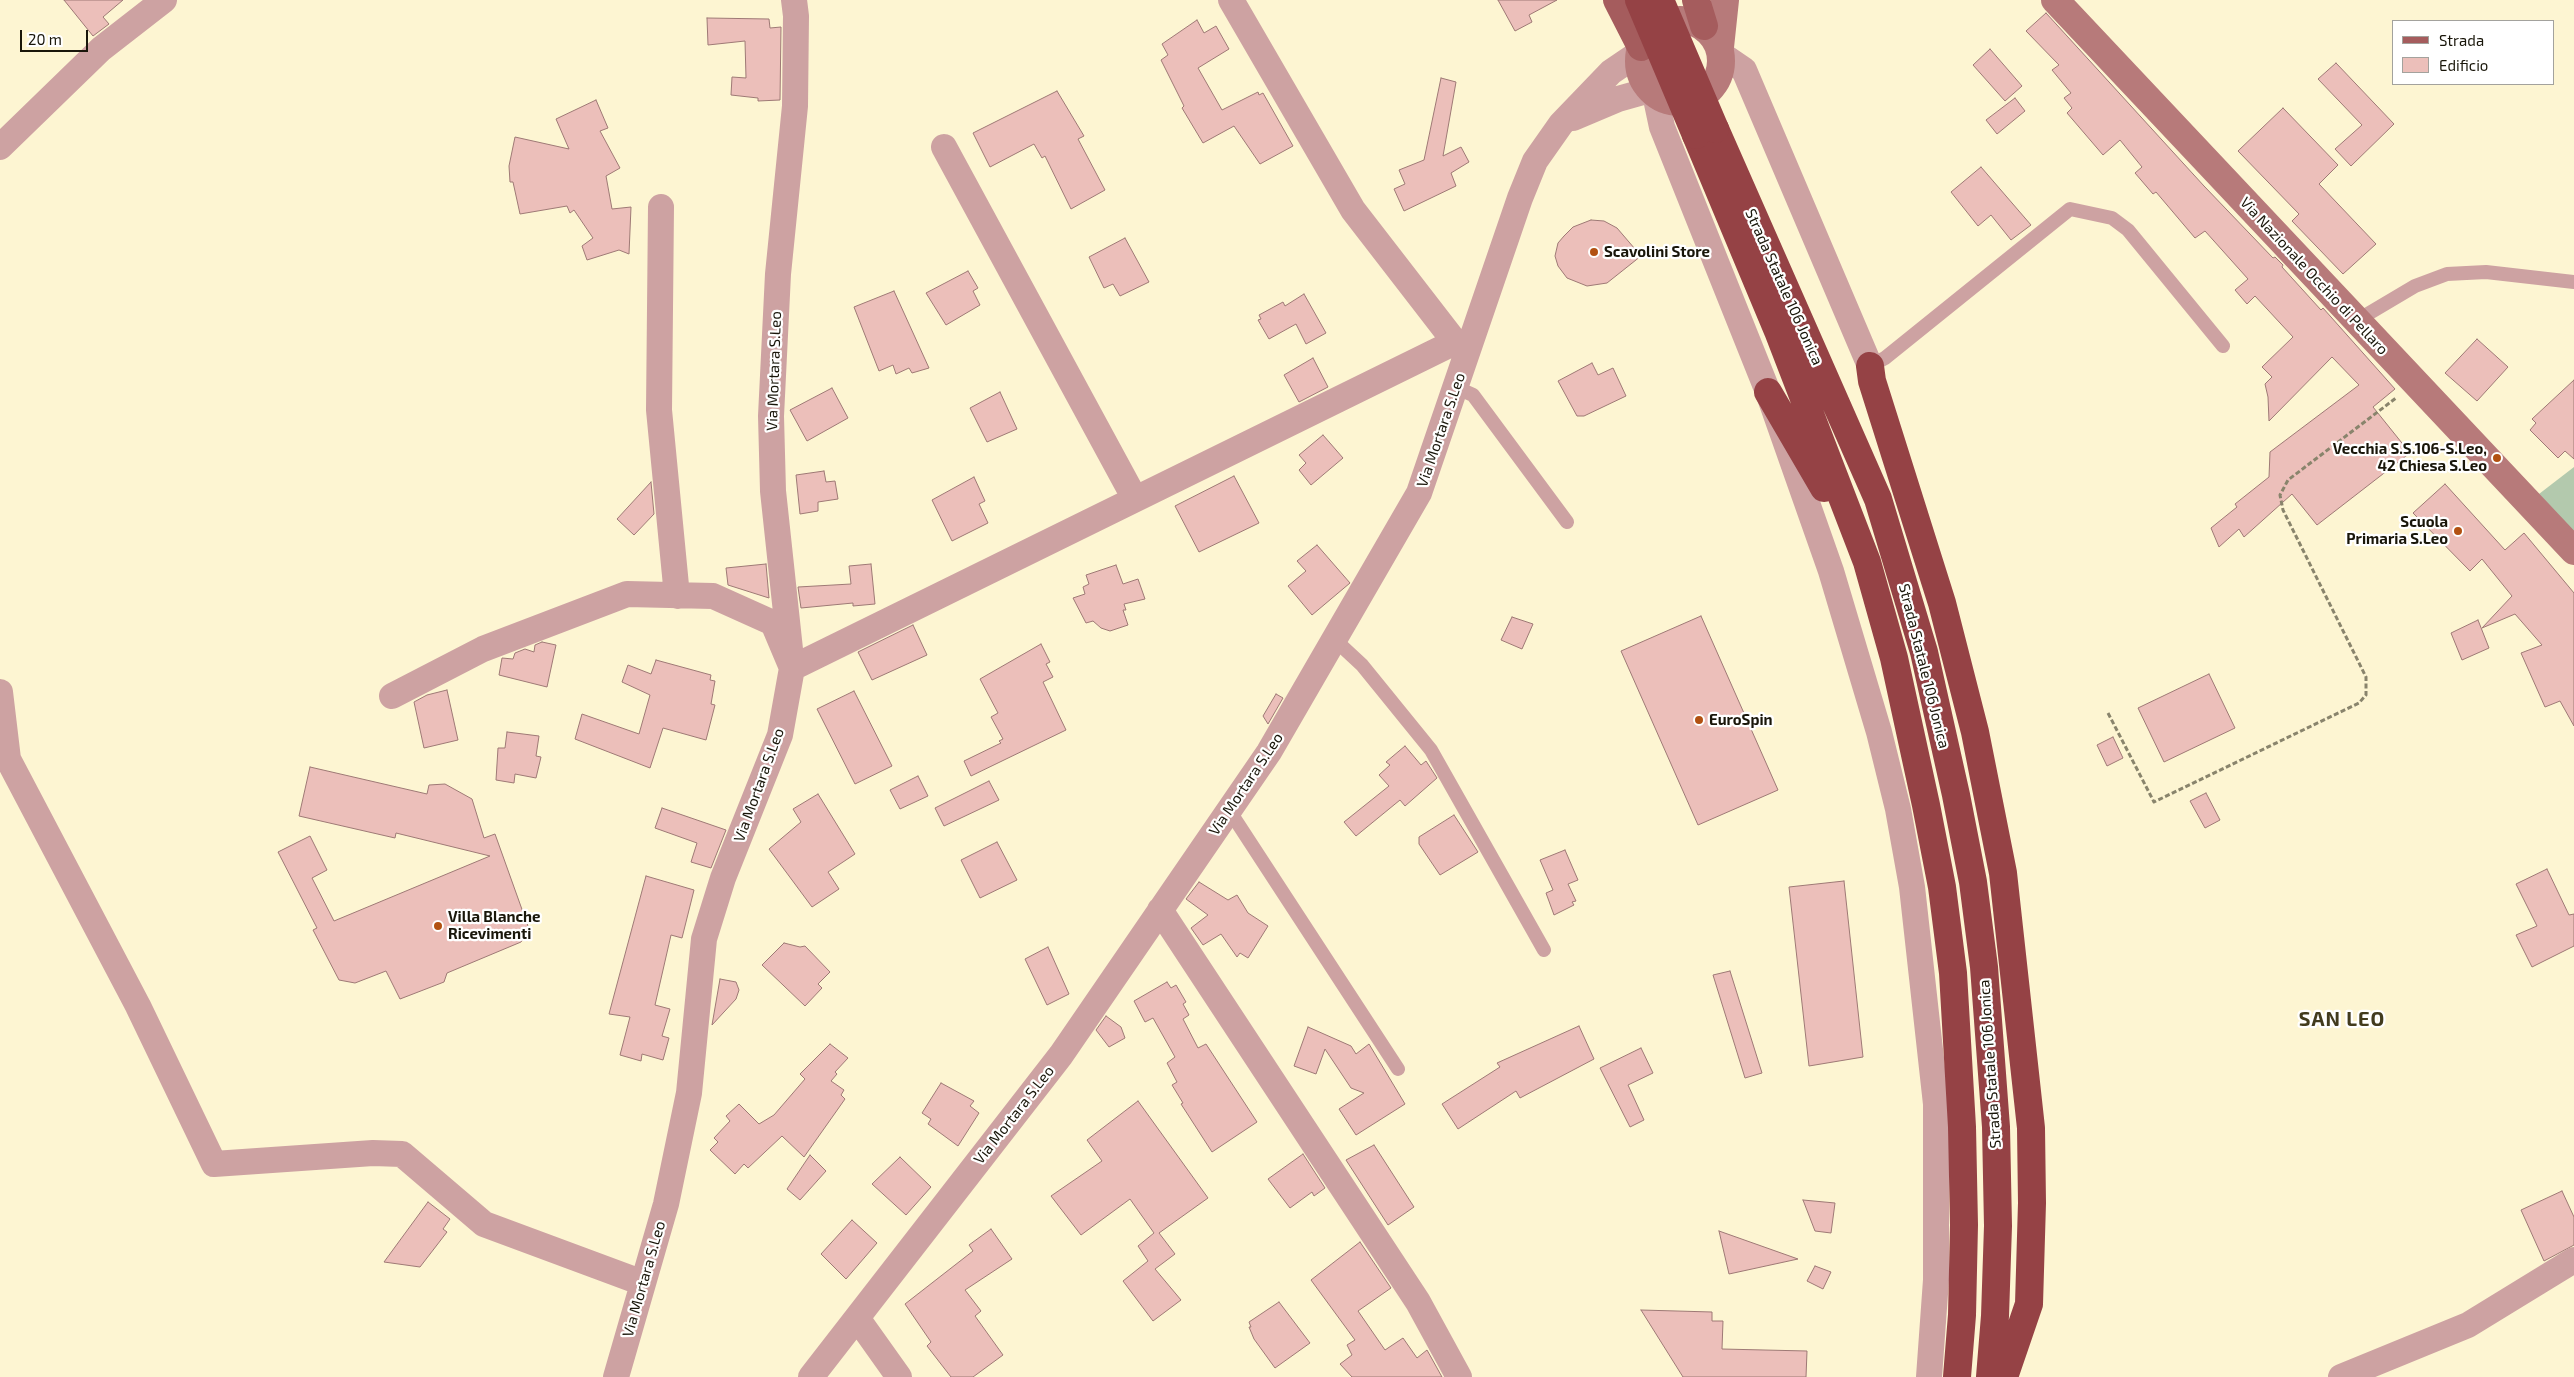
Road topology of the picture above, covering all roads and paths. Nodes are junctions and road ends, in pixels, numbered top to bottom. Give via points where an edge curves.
1 (164, 0) edge
2 (794, 0) edge
3 (1231, 0) edge
4 (1617, 0) edge
5 (1639, 0) edge
6 (1696, 0) edge
7 (1726, 0) edge
8 (2055, 0) edge
9 (1670, 7) edge
10 (1715, 43) junction
11 (1640, 50) junction
12 (1653, 92) junction
13 (1561, 124) junction
14 (1706, 132) junction
15 (944, 147) dead end
16 (0, 148) edge
17 (661, 207) dead end
18 (2574, 282) edge
19 (2356, 321) junction
20 (1462, 344) junction
21 (2223, 346) dead end
22 (1870, 366) junction
23 (2415, 384) junction
24 (1456, 387) junction
25 (1768, 392) junction
26 (1135, 499) junction
27 (1567, 522) dead end
28 (2574, 552) edge
29 (1867, 562) junction
30 (677, 596) junction
31 (1334, 640) junction
32 (792, 668) junction
33 (0, 692) edge
34 (392, 696) dead end
35 (2108, 714) dead end
36 (4, 761) edge
37 (1229, 810) junction
38 (1160, 910) junction
39 (1544, 950) dead end
40 (1398, 1069) dead end
41 (2574, 1260) edge
42 (643, 1283) junction
43 (857, 1318) junction
44 (616, 1377) edge
45 (811, 1377) edge
46 (899, 1377) edge
47 (1459, 1377) edge
48 (1929, 1377) edge
49 (1957, 1377) edge
50 (1990, 1377) edge
51 (2004, 1377) edge
52 (2341, 1377) edge

1 - 16 street via 101,49
2 - 32 street, Via Mortara S.Leo via 795,106 778,274 771,416 773,491
3 - 20 street via 1353,210
4 - 11 main road
5 - 14 highway, Strada Statale 106 Jonica, bridge
6 - 10 main road
7 - 10 street
8 - 19 street, Via Nazionale Occhio di Pellaro
9 - 10 street
9 - 11 street
9 - 14 highway, Strada Statale 106 Jonica, bridge
10 - 12 street via 1721,69 1716,83 1701,96 1682,102
10 - 22 street via 1744,70
11 - 12 street via 1640,73
11 - 13 street, Via Mortara S.Leo via 1611,72
12 - 13 street via 1602,105
12 - 25 street via 1662,127
13 - 20 street, Via Mortara S.Leo via 1531,170
14 - 29 highway, Strada Statale 106 Jonica
14 - 50 highway, Strada Statale 106 Jonica via 1878,499 1924,652 1973,882 1984,967 1996,1126 1998,1226
15 - 26 street
17 - 30 street via 659,410
18 - 19 lane via 2486,272 2447,274 2415,286
19 - 23 street, Via Nazionale Occhio di Pellaro
20 - 24 street, Via Mortara S.Leo
20 - 26 street
21 - 22 lane via 2128,230 2112,218 2070,209 1885,358
22 - 51 highway via 1942,602 1975,732 2003,873 2031,1128 2032,1203 2029,1304
23 - 28 street, Via Nazionale Occhio di Pellaro
23 - 35 path via 2288,480 2280,495 2283,510 2366,677 2366,695 2359,703 2154,802
24 - 27 lane via 1473,394
24 - 31 street, Via Mortara S.Leo via 1420,493
25 - 29 highway
25 - 48 street via 1831,572 1879,732 1898,809 1912,887 1936,1104 1936,1280
26 - 32 street
29 - 49 highway, Strada Statale 106 Jonica via 1894,658 1926,805 1942,887 1953,973 1964,1224
30 - 32 street via 713,596 773,623
30 - 34 street via 628,594 483,649
31 - 37 street, Via Mortara S.Leo via 1269,752
31 - 39 lane via 1362,666 1431,750
32 - 42 street, Via Mortara S.Leo via 780,735 723,878 704,940 689,1094 666,1204
33 - 36 street
36 - 42 street via 138,1006 214,1164 402,1154 484,1224
37 - 38 street, Via Mortara S.Leo
37 - 40 lane
38 - 43 street, Via Mortara S.Leo via 1060,1055
38 - 47 street via 1418,1302
41 - 52 street via 2468,1325
42 - 44 street, Via Mortara S.Leo
43 - 45 street, Via Mortara S.Leo
43 - 46 street

